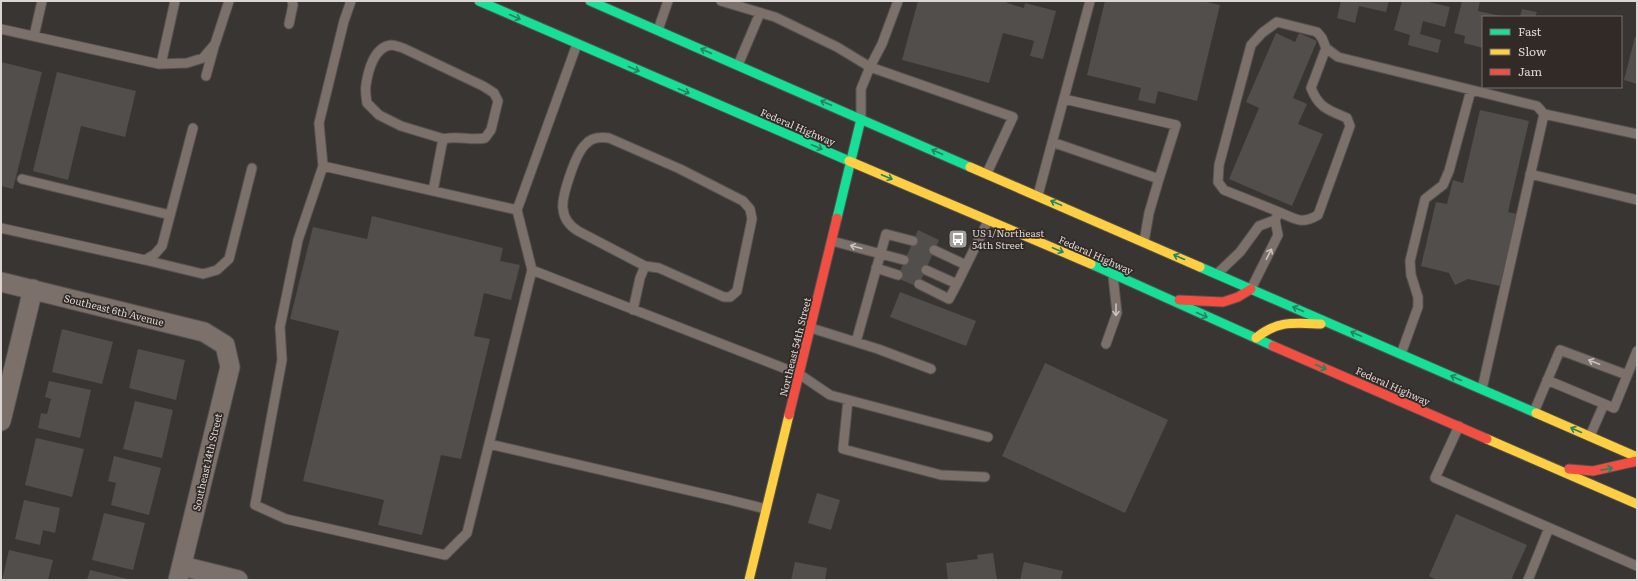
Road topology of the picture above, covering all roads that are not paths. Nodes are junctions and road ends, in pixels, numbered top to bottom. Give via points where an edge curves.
1 (42, 1) edge
2 (175, 1) edge
3 (229, 1) edge
4 (292, 1) edge
5 (351, 1) edge
6 (479, 1) edge
7 (590, 1) edge
8 (668, 1) edge
9 (720, 1) edge
10 (898, 1) edge
11 (1090, 1) edge
12 (760, 13) junction
13 (289, 24) dead end
14 (1, 29) edge
15 (658, 30) junction
16 (34, 36) junction
17 (215, 44) junction
18 (577, 44) junction
19 (1326, 48) junction
20 (161, 64) junction
21 (738, 65) junction
22 (870, 67) junction
23 (206, 76) dead end
24 (1471, 90) junction
25 (1064, 99) junction
26 (1544, 114) junction
27 (861, 119) junction
28 (193, 128) dead end
29 (1637, 134) edge
30 (444, 139) junction
31 (1052, 142) junction
32 (851, 162) junction
33 (322, 166) junction
34 (252, 168) dead end
35 (987, 173) junction
36 (1530, 174) junction
37 (22, 179) dead end
38 (1159, 180) junction
39 (434, 191) junction
40 (1038, 195) junction
41 (1637, 200) edge
42 (516, 210) junction
43 (170, 214) junction
44 (1277, 216) junction
45 (988, 221) junction
46 (1, 228) edge
47 (832, 241) junction
48 (913, 241) dead end
49 (1144, 242) junction
50 (934, 250) dead end
51 (880, 253) junction
52 (145, 260) junction
53 (904, 260) dead end
54 (966, 265) junction
55 (646, 266) junction
56 (876, 268) junction
57 (532, 270) junction
58 (926, 270) dead end
59 (1113, 274) junction
60 (1217, 274) junction
61 (898, 275) dead end
62 (1, 282) edge
63 (919, 284) dead end
64 (957, 284) junction
65 (33, 289) junction
66 (1251, 289) junction
67 (1168, 300) junction
68 (633, 310) junction
69 (1334, 325) junction
70 (811, 328) junction
71 (1256, 338) junction
72 (856, 342) junction
73 (1106, 344) dead end
74 (225, 345) joint
75 (1637, 351) edge
76 (1401, 354) junction
77 (931, 370) dead end
78 (799, 374) junction
79 (1627, 375) junction
80 (1547, 380) junction
81 (1482, 389) junction
82 (848, 400) junction
83 (1604, 404) junction
84 (1534, 412) junction
85 (1, 421) edge
86 (1459, 426) junction
87 (1590, 436) junction
88 (988, 437) dead end
89 (489, 444) junction
90 (1637, 457) edge
91 (1637, 461) edge
92 (1554, 468) junction
93 (985, 477) dead end
94 (1637, 504) edge
95 (766, 510) junction
96 (1549, 528) junction
97 (1637, 566) edge
98 (180, 573) edge
99 (238, 580) edge
100 (749, 580) edge
101 (1528, 580) edge

1 - 16 lane
2 - 20 lane
3 - 17 lane
4 - 13 lane
5 - 33 lane via 319,123
6 -> 18 main road, Federal Highway
7 - 15 main road
8 - 15 lane
9 - 12 lane
10 - 22 lane via 882,44
11 - 25 lane
12 - 21 lane
12 - 22 lane via 775,17 837,47
14 - 16 lane
21 -> 15 main road
16 - 20 lane
17 - 20 lane via 203,58 187,63
17 - 23 lane
18 -> 32 main road, Federal Highway
18 - 42 lane
19 - 24 lane via 1338,57
19 - 44 lane via 1311,88 1324,109 1347,118 1350,126 1318,215 1308,221
19 - 44 lane via 1317,32 1277,22 1251,45 1219,164 1218,182 1224,190
27 -> 21 main road
22 - 27 lane via 861,89
22 - 35 lane via 1014,117
24 - 26 lane via 1537,106
24 - 76 lane via 1449,171 1443,185 1425,199 1410,260 1418,307
25 - 31 lane
25 - 38 lane via 1176,125
26 - 29 lane
26 - 36 lane
27 - 32 main road, Northeast 54th Street
35 -> 27 main road
28 - 43 lane
30 - 30 lane via 485,138 491,130 498,101 494,93 403,48 391,45 382,48 375,56 370,70 366,85 367,103 379,115 401,126
30 - 39 lane
31 - 38 lane
31 - 40 lane
32 -> 45 main road, Federal Highway
32 - 47 main road, Northeast 54th Street
33 - 39 lane
33 - 89 lane via 298,240 280,327 282,360 256,504 286,519 445,554 467,534
34 - 52 lane via 229,259 217,270 203,274
35 - 40 main road
36 - 41 lane
36 - 81 lane
37 - 43 lane
38 - 49 lane
39 - 42 lane
49 -> 40 main road
42 - 57 lane
43 - 52 lane via 162,246
44 - 60 lane via 1259,226 1240,252
66 -> 44 lane via 1278,235
45 - 54 lane
45 -> 59 main road, Federal Highway
46 - 52 lane
51 -> 47 lane
47 - 70 main road, Northeast 54th Street
48 - 51 lane via 886,234
60 -> 49 main road
50 - 54 lane
51 - 53 lane
51 - 56 lane
54 - 64 lane
55 - 55 lane via 659,268 724,297 730,297 737,291 752,219 750,209 743,201 609,138 601,137 587,142 571,170 563,209 568,225
55 - 68 lane via 640,278
56 - 61 lane
56 - 72 lane
57 - 68 lane
57 - 89 lane
58 - 64 lane
59 - 67 main road, Federal Highway
59 -> 73 lane via 1117,313
60 - 66 main road
62 - 65 street, Southeast 6th Avenue
63 - 64 lane via 949,299
65 - 74 street, Southeast 6th Avenue via 204,332
65 - 85 street
66 - 67 main road via 1223,302
69 -> 66 main road
67 -> 71 main road, Federal Highway
68 - 78 lane
69 - 71 main road via 1286,323 1266,330
76 -> 69 main road
70 - 72 lane
70 - 78 main road, Northeast 54th Street
71 -> 86 main road, Federal Highway
72 - 77 lane
74 - 98 street, Southeast 14th Street via 230,367
75 - 79 lane
81 -> 76 main road
78 - 82 lane via 830,396
78 - 95 main road, Northeast 54th Street
79 -> 80 lane via 1560,350
79 - 83 lane via 1614,408
80 - 83 lane
80 - 84 lane
81 - 84 main road
82 - 88 lane
82 - 93 lane via 843,449 941,475
83 - 87 lane
87 -> 84 main road
86 - 92 main road, Federal Highway
86 - 96 lane via 1435,478
87 - 90 main road
89 - 95 lane via 712,495
92 -> 91 main road via 1593,471
92 - 94 main road, Federal Highway
95 - 100 main road, Northeast 54th Street
96 - 97 lane
96 - 101 lane
98 - 99 street

